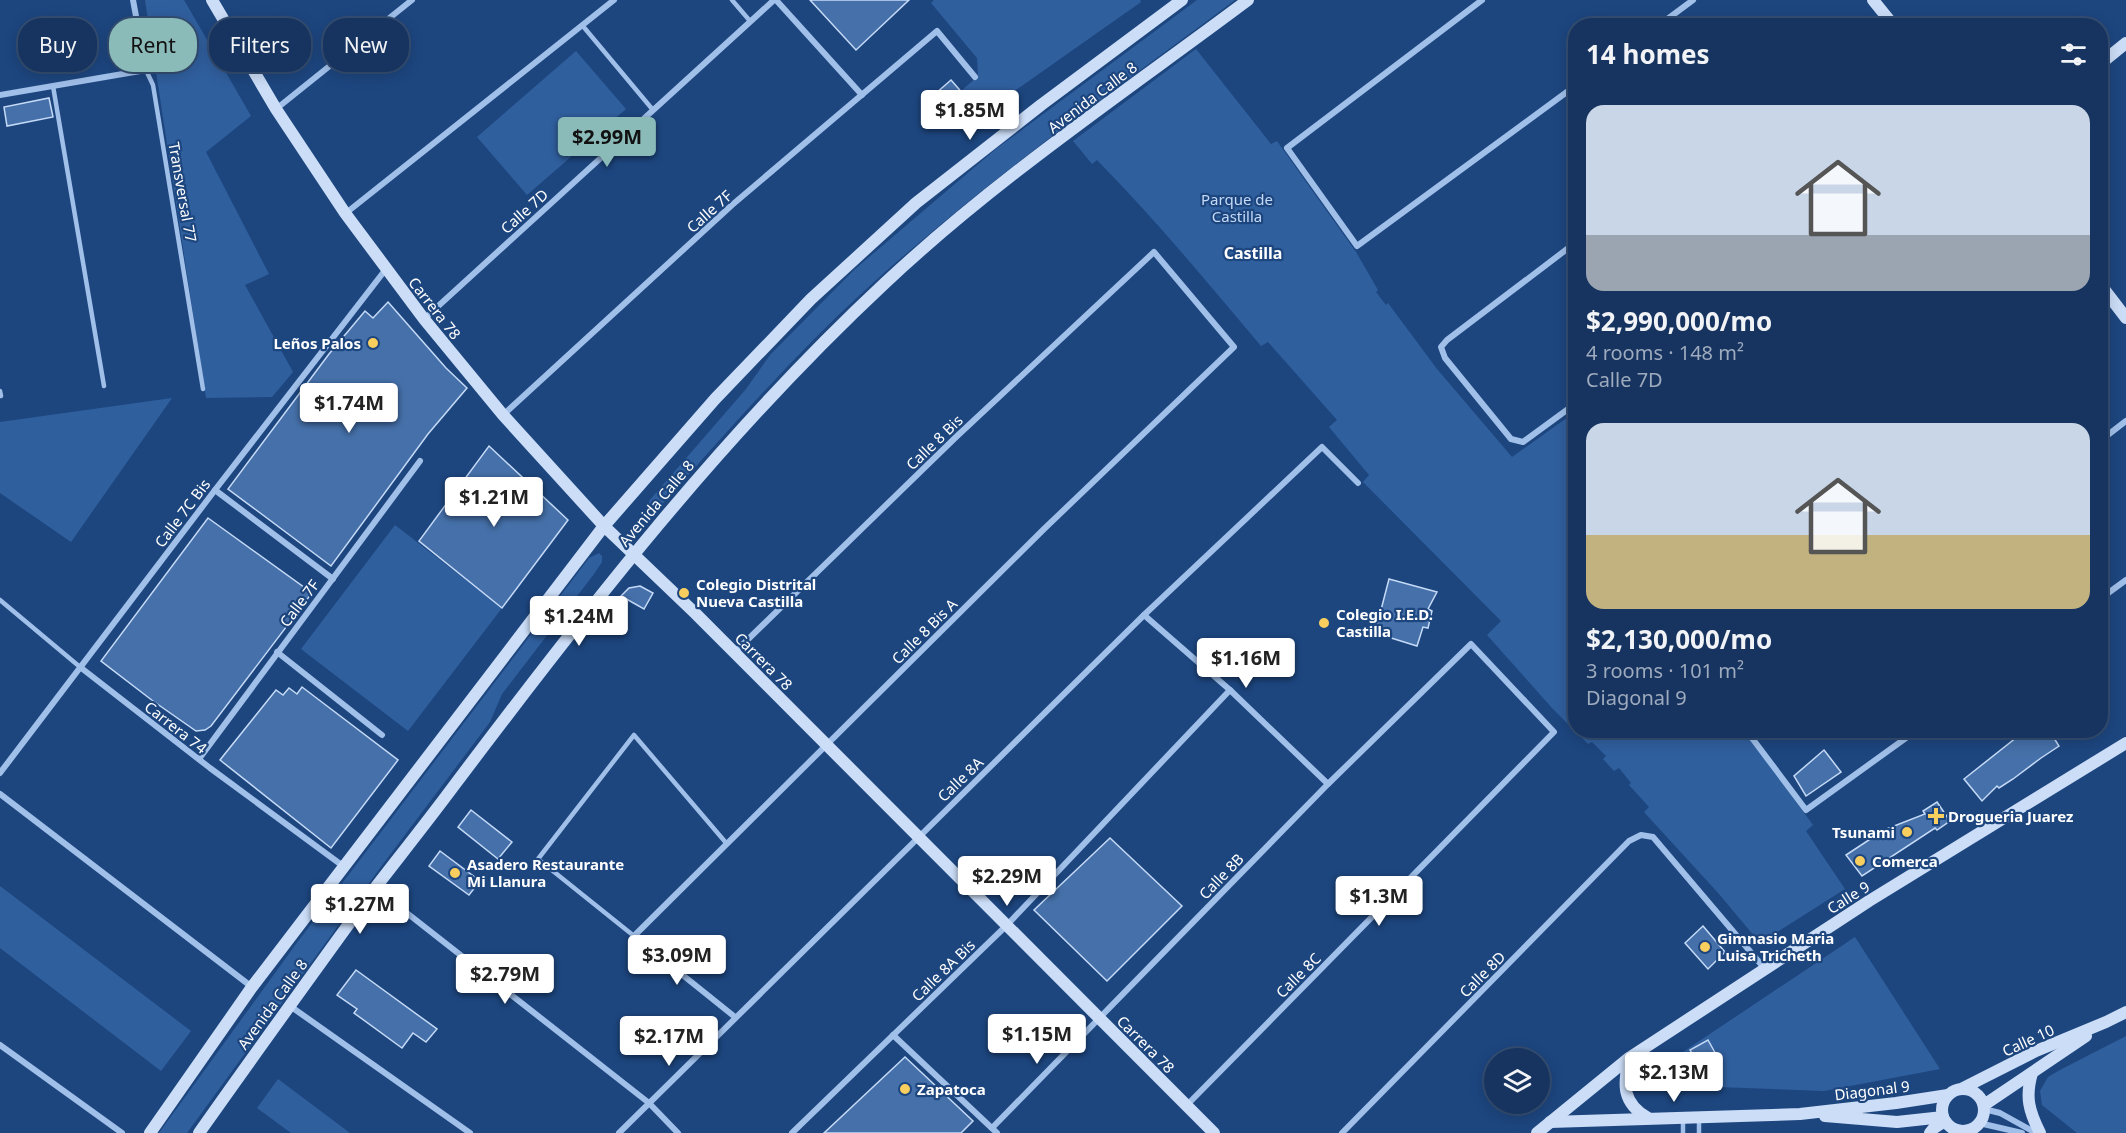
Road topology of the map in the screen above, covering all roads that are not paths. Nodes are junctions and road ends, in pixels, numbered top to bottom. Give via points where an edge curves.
1 (133, 0) edge
2 (212, 0) edge
3 (412, 0) edge
4 (614, 0) edge
5 (732, 0) edge
6 (775, 0) edge
7 (1182, 0) edge
8 (1248, 0) edge
9 (1482, 0) edge
10 (1693, 0) edge
11 (1873, 0) edge
12 (136, 18) edge
13 (1669, 18) edge
14 (1888, 18) edge
15 (750, 21) junction
16 (582, 25) junction
17 (2126, 43) edge
18 (2108, 58) edge
19 (134, 72) edge
20 (147, 72) edge
21 (975, 77) dead end
22 (53, 86) junction
23 (1568, 92) edge
24 (0, 95) edge
25 (862, 95) junction
26 (276, 109) junction
27 (653, 110) junction
28 (345, 213) junction
29 (1568, 248) edge
30 (386, 269) junction
31 (2108, 294) edge
32 (2126, 318) edge
33 (424, 319) junction
34 (1234, 347) joint
35 (104, 386) dead end
36 (203, 389) dead end
37 (1568, 409) edge
38 (503, 415) junction
39 (2126, 422) edge
40 (2108, 435) edge
41 (420, 461) dead end
42 (1358, 483) dead end
43 (215, 490) junction
44 (604, 526) junction
45 (633, 554) junction
46 (333, 579) junction
47 (2126, 580) edge
48 (2108, 593) edge
49 (0, 600) edge
50 (1144, 615) junction
51 (1471, 644) joint
52 (277, 652) junction
53 (734, 653) junction
54 (80, 667) junction
55 (1230, 690) junction
56 (382, 735) dead end
57 (1752, 738) edge
58 (1906, 738) edge
59 (2126, 743) edge
60 (826, 745) junction
61 (199, 759) junction
62 (0, 773) edge
63 (1328, 784) junction
64 (0, 794) edge
65 (918, 836) junction
66 (727, 844) junction
67 (343, 866) junction
68 (375, 888) junction
69 (1006, 926) junction
70 (634, 936) junction
71 (1764, 969) junction
72 (252, 987) junction
73 (289, 1006) junction
74 (2126, 1011) edge
75 (735, 1017) junction
76 (1100, 1019) junction
77 (2106, 1022) junction
78 (893, 1035) junction
79 (0, 1045) edge
80 (1629, 1058) junction
81 (2032, 1073) junction
82 (1963, 1088) junction
83 (1948, 1095) junction
84 (648, 1103) junction
85 (1186, 1106) junction
86 (1984, 1107) junction
87 (1800, 1114) junction
88 (1699, 1116) junction
89 (1648, 1118) junction
90 (1683, 1118) junction
91 (1550, 1122) junction
92 (1898, 1122) junction
93 (1979, 1123) junction
94 (1948, 1125) edge
95 (994, 1131) edge
96 (794, 1132) edge
97 (122, 1133) edge
98 (150, 1133) edge
99 (199, 1133) edge
100 (470, 1133) edge
101 (619, 1133) edge
102 (678, 1133) edge
103 (1214, 1133) edge
104 (1342, 1133) edge
105 (1538, 1133) edge
106 (1683, 1133) edge
107 (1699, 1133) edge
108 (1907, 1133) edge
109 (1930, 1133) edge
110 (2022, 1133) edge
111 (2038, 1133) edge

1 - 12 street, Transversal 77
2 - 26 street, Carrera 78
3 - 26 street
4 - 16 street
5 - 15 lane
6 - 15 street, Calle 7D
6 - 25 street
7 - 44 street, Avenida Calle 8 via 956,171 854,258 716,399
8 - 45 street, Avenida Calle 8 via 993,190 903,267 801,365 698,476
9 - 23 street via 1287,148 1357,246
10 - 13 street
11 - 14 street
15 - 27 street, Calle 7D
16 - 27 lane
16 - 28 street
17 - 18 street
19 - 22 street
20 - 36 lane, Transversal 77 via 155,96
21 - 25 street, Calle 7F via 937,32
22 - 24 street
22 - 35 lane
25 - 38 street, Calle 7F via 732,205
26 - 28 street, Carrera 78
27 - 33 street, Calle 7D
28 - 30 street, Carrera 78
29 - 37 street via 1441,347 1445,358 1511,439 1523,442
30 - 33 street, Carrera 78
30 - 43 street, Calle 7C Bis
31 - 32 street
33 - 38 street, Carrera 78
34 - 53 street, Calle 8 Bis via 1154,252
34 - 60 street, Calle 8 Bis A
38 - 44 street, Carrera 78
39 - 40 street
41 - 46 street, Calle 7F
42 - 50 street, Calle 8A via 1322,447
43 - 46 street
43 - 54 street, Calle 7C Bis
44 - 45 street, Carrera 78
44 - 67 street, Avenida Calle 8
45 - 53 street, Carrera 78
45 - 68 street, Avenida Calle 8
46 - 52 street, Calle 7F
47 - 48 street
49 - 54 lane, Carrera 74
50 - 55 street
50 - 65 street, Calle 8A
51 - 63 street, Calle 8B
51 - 85 street, Calle 8C via 1554,732
52 - 56 street
52 - 61 street, Calle 7F
53 - 60 street, Carrera 78
54 - 61 street, Carrera 74
54 - 62 street, Calle 7C Bis
55 - 63 street
55 - 69 street, Calle 8A Bis
57 - 58 street via 1806,810
59 - 71 street, Calle 9
60 - 65 street, Carrera 78
60 - 66 street, Calle 8 Bis A
61 - 67 street, Carrera 74
63 - 76 street, Calle 8B
64 - 72 street
65 - 69 street, Carrera 78
65 - 75 street, Calle 8A
66 - 70 street, Calle 8 Bis A
66 - 70 lane via 634,735 538,859
67 - 72 street, Avenida Calle 8
68 - 73 street, Avenida Calle 8
68 - 84 street
69 - 76 street, Carrera 78
69 - 78 street, Calle 8A Bis
70 - 75 street
71 - 80 street, Calle 9
71 - 104 street, Calle 8D via 1653,837 1641,835 1629,841
72 - 98 street, Avenida Calle 8
73 - 99 street, Avenida Calle 8
73 - 100 street
74 - 77 street, Calle 10
75 - 84 street, Calle 8A
76 - 85 street, Carrera 78
76 - 95 street, Calle 8B
77 - 81 street, Calle 10
77 - 82 street, Calle 10 via 2036,1051
78 - 95 street
78 - 96 street, Calle 8A Bis
79 - 97 street
80 - 89 street via 1625,1077 1627,1097
80 - 91 street, Calle 9
81 - 86 street, Calle 10
81 - 111 street via 2028,1105
82 - 83 street
82 - 86 street via 1980,1096
83 - 87 street, Diagonal 9
83 - 94 street via 1942,1105
84 - 101 street, Calle 8A
84 - 102 street
85 - 103 street, Carrera 78
86 - 93 street
86 - 111 street
87 - 88 street, Diagonal 9
87 - 92 street, Diagonal 9
88 - 90 street, Diagonal 9
88 - 107 lane
89 - 90 street, Diagonal 9
89 - 91 street, Diagonal 9
90 - 106 lane
91 - 105 street, Calle 9
92 - 94 street, Diagonal 9
92 - 108 street
93 - 94 street via 1968,1130
93 - 110 street
94 - 109 street

